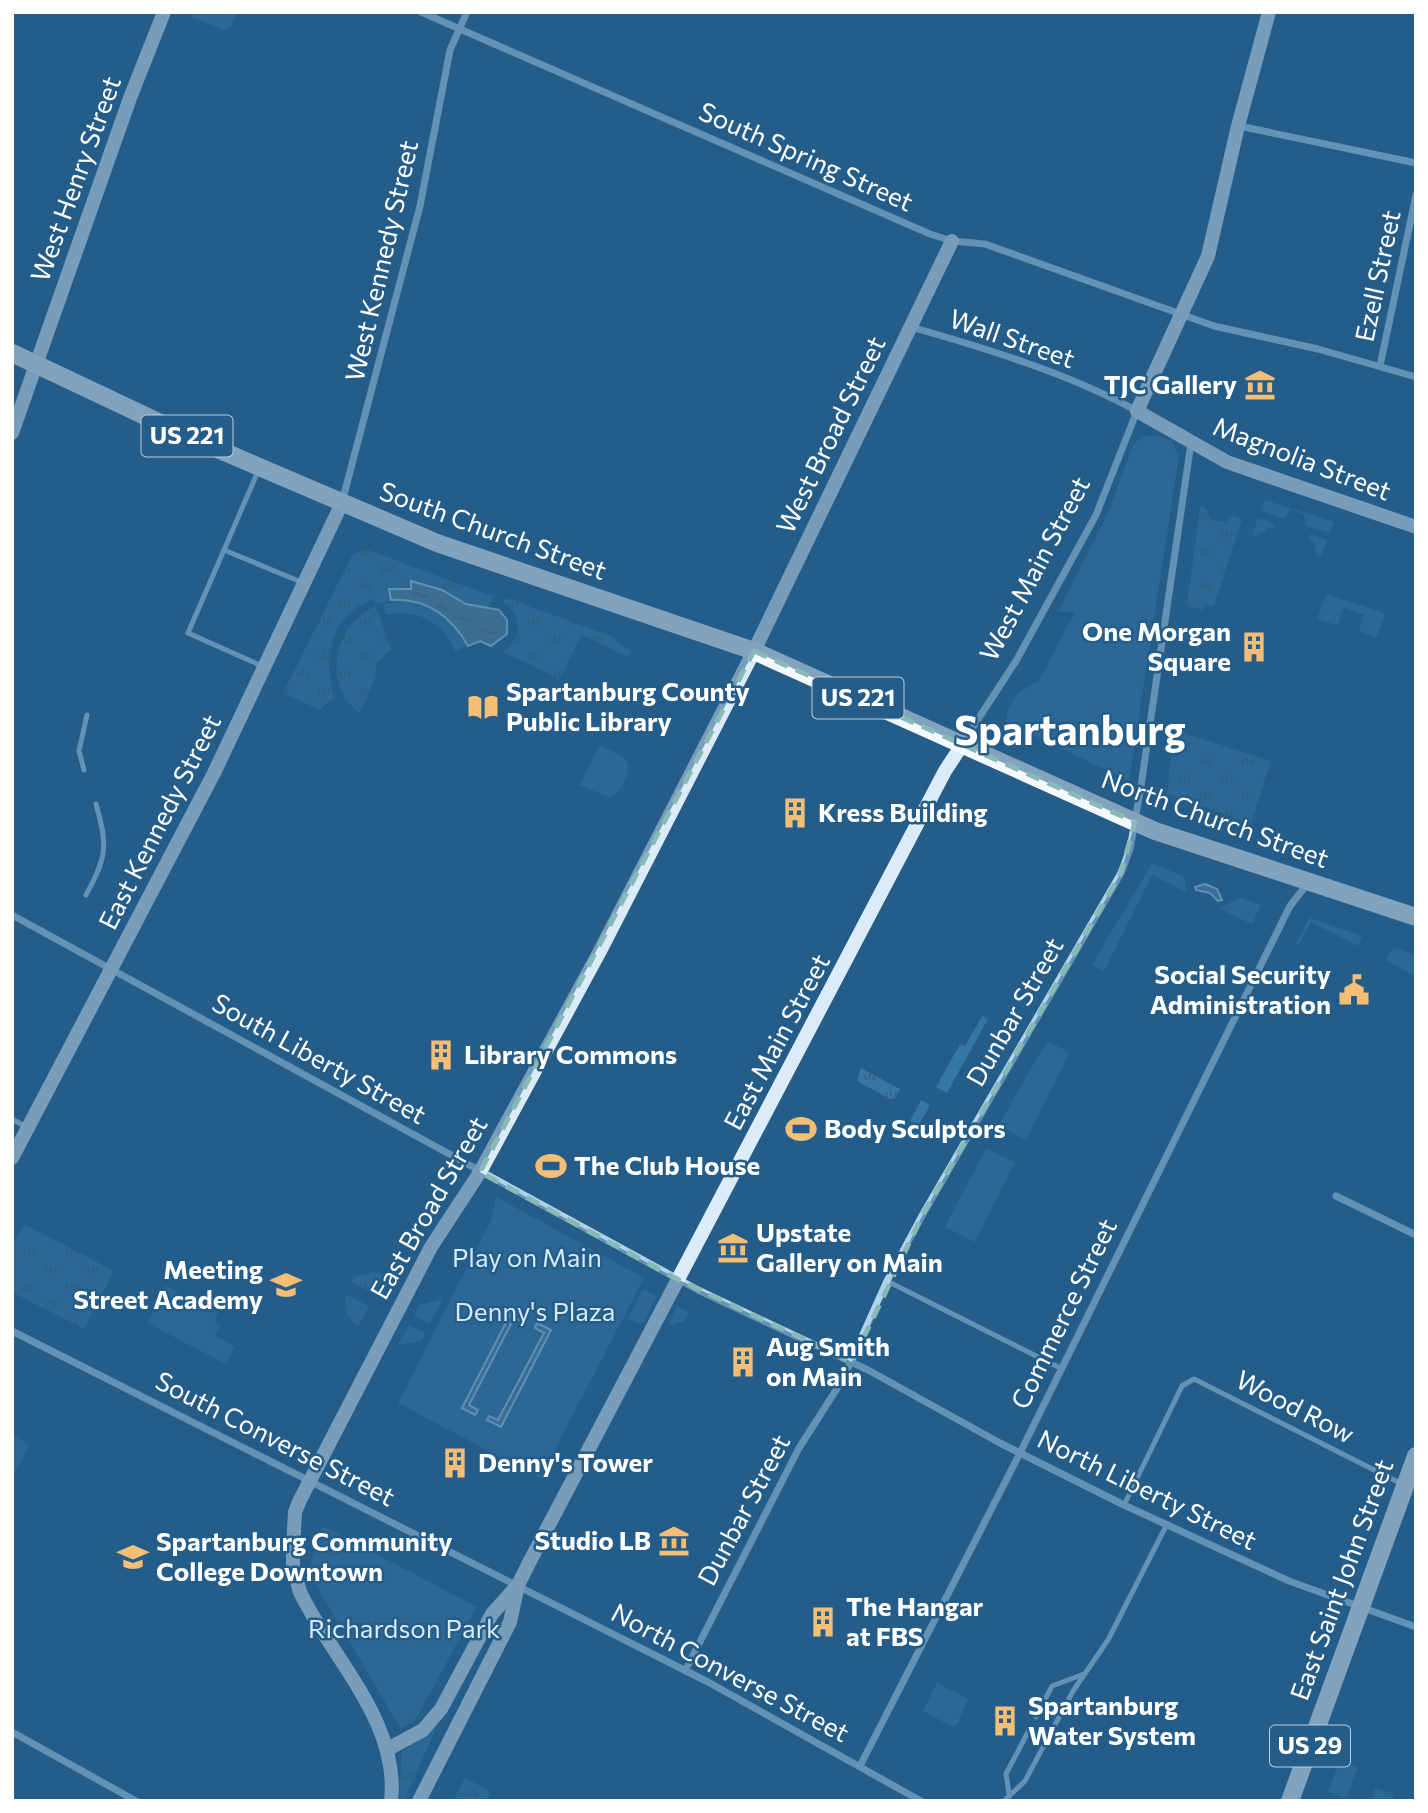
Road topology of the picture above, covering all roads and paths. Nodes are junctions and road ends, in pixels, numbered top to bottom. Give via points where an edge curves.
1 (164, 12) edge
2 (421, 12) edge
3 (467, 12) edge
4 (1269, 12) edge
5 (460, 28) junction
6 (1238, 125) junction
7 (1416, 163) edge
8 (1416, 195) edge
9 (952, 241) junction
10 (1183, 314) junction
11 (911, 327) junction
12 (12, 353) edge
13 (35, 364) junction
14 (1380, 366) junction
15 (1416, 377) edge
16 (1137, 411) junction
17 (12, 433) edge
18 (1192, 442) junction
19 (260, 468) junction
20 (342, 503) junction
21 (1416, 527) edge
22 (224, 550) junction
23 (304, 583) junction
24 (754, 651) junction
25 (264, 667) junction
26 (86, 715) dead end
27 (962, 745) junction
28 (84, 770) dead end
29 (96, 804) dead end
30 (1135, 822) junction
31 (1308, 882) junction
32 (86, 895) dead end
33 (12, 915) edge
34 (1416, 917) edge
35 (112, 970) junction
36 (12, 1119) edge
37 (28, 1128) junction
38 (12, 1158) edge
39 (480, 1172) junction
40 (1336, 1195) dead end
41 (1416, 1235) edge
42 (679, 1280) junction
43 (887, 1280) junction
44 (12, 1331) edge
45 (852, 1362) junction
46 (1060, 1368) junction
47 (1020, 1453) junction
48 (1416, 1456) edge
49 (311, 1481) junction
50 (1405, 1485) junction
51 (1124, 1505) junction
52 (1167, 1524) junction
53 (518, 1585) junction
54 (1360, 1606) junction
55 (1416, 1627) edge
56 (685, 1671) junction
57 (1084, 1674) junction
58 (1036, 1717) dead end
59 (1029, 1730) dead end
60 (14, 1734) edge
61 (388, 1749) junction
62 (860, 1766) junction
63 (1009, 1794) junction
64 (136, 1801) edge
65 (391, 1801) edge
66 (419, 1801) edge
67 (921, 1801) edge
68 (1004, 1801) edge
69 (1290, 1801) edge

1 - 13 street, West Henry Street
2 - 5 street, South Spring Street
3 - 5 street, West Kennedy Street
4 - 6 street, West Main Street
5 - 9 street, South Spring Street
5 - 20 street, West Kennedy Street via 450,50 420,206
6 - 7 street
6 - 10 street, West Main Street via 1208,256
8 - 14 street, Ezell Street
9 - 10 street, South Spring Street via 985,244
9 - 11 street, West Broad Street
10 - 14 street, South Spring Street via 1214,326
10 - 16 street, West Main Street
11 - 16 street, Wall Street via 1110,396
11 - 24 street, West Broad Street
12 - 13 main road, South Church Street / US 221
13 - 17 street, West Henry Street
13 - 19 main road, South Church Street / US 221
14 - 15 street, South Spring Street
16 - 18 street, Magnolia Street
16 - 27 street, West Main Street via 1096,516 1016,661
18 - 21 street, Magnolia Street via 1227,462
18 - 30 street, Dunbar Street
19 - 20 main road, South Church Street / US 221
19 - 22 lane
20 - 23 street, East Kennedy Street
20 - 24 main road, South Church Street / US 221 via 438,542
22 - 23 lane
22 - 25 lane via 188,634
23 - 25 street, East Kennedy Street
24 - 27 main road, South Church Street / US 221
24 - 39 street, East Broad Street
25 - 35 street, East Kennedy Street
26 - 28 lane via 79,751
27 - 30 main road, North Church Street / US 221
27 - 42 street, East Main Street
29 - 32 lane via 105,836 102,867
30 - 31 main road, North Church Street / US 221
30 - 43 street, Dunbar Street via 1121,873
31 - 34 main road, North Church Street / US 221
31 - 46 street, Commerce Street via 1277,931
33 - 35 street, South Liberty Street
35 - 37 street, East Kennedy Street
35 - 39 street, South Liberty Street
36 - 37 lane
37 - 38 street, East Kennedy Street
39 - 42 street, South Liberty Street
39 - 49 street, East Broad Street via 431,1247
40 - 41 street
42 - 45 street, North Liberty Street
42 - 53 street, East Main Street
43 - 45 street, Dunbar Street
43 - 46 lane
44 - 49 street, South Converse Street
45 - 47 street, North Liberty Street
45 - 56 street, Dunbar Street via 799,1448
46 - 47 street, Commerce Street
47 - 51 street, North Liberty Street
47 - 62 street, Commerce Street
48 - 50 main road, East Saint John Street / US 29
49 - 53 street, South Converse Street
49 - 61 street, East Broad Street via 296,1512 293,1567 297,1581
50 - 51 lane, Wood Row via 1194,1379 1182,1386
50 - 54 main road, East Saint John Street / US 29
51 - 52 street, North Liberty Street
52 - 54 street, North Liberty Street via 1289,1581
52 - 57 lane via 1108,1640
53 - 56 street, North Converse Street
53 - 61 street, East Main Street via 492,1614 441,1709 423,1730
53 - 66 street, East Main Street via 510,1622
54 - 55 street, North Liberty Street
54 - 69 main road, East Saint John Street / US 29
56 - 62 street, North Converse Street
57 - 58 lane via 1052,1686
57 - 63 lane via 1025,1781
59 - 63 lane via 1006,1774
60 - 64 street
61 - 65 street, East Broad Street
62 - 67 street, North Converse Street
63 - 68 lane

